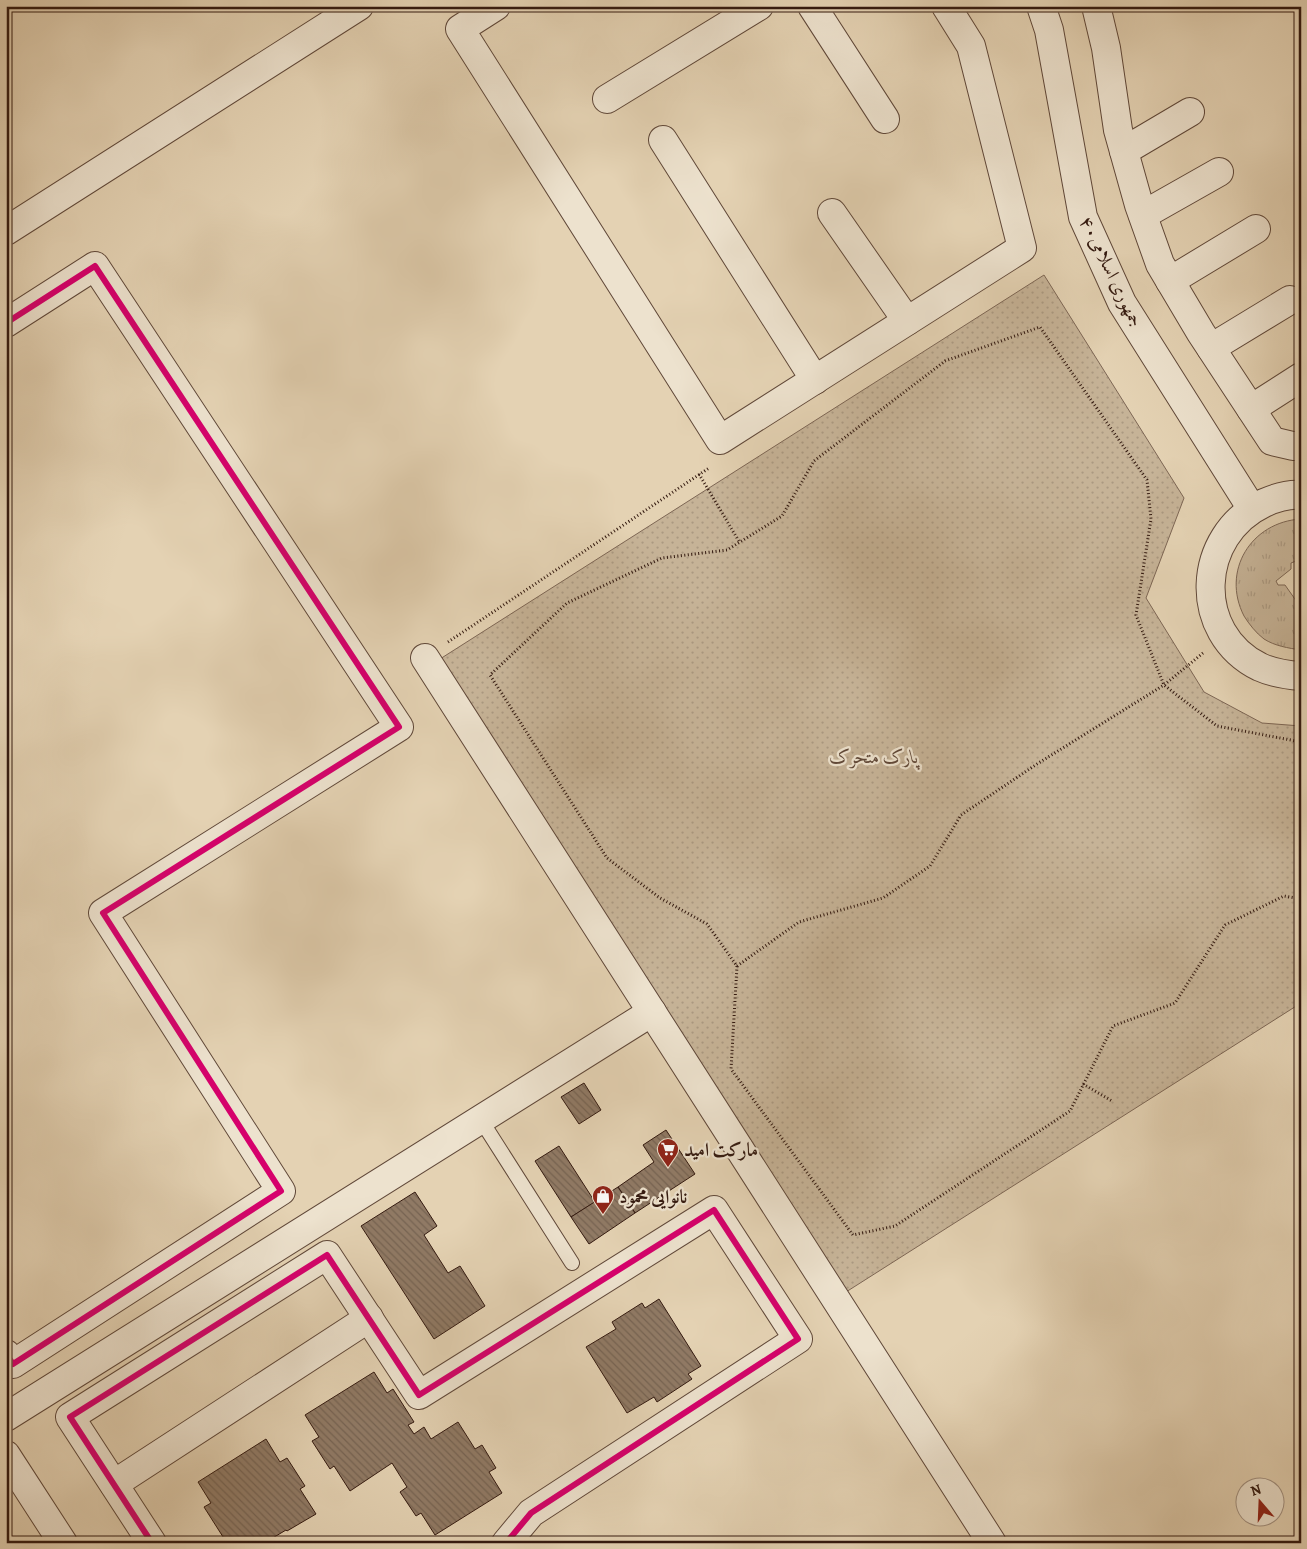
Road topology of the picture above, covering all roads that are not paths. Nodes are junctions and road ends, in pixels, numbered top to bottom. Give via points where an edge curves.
1 (359, 6) edge
2 (496, 6) edge
3 (759, 6) edge
4 (812, 6) edge
5 (946, 6) edge
6 (1041, 6) edge
7 (1102, 9) edge
8 (607, 99) dead end
9 (1190, 112) dead end
10 (885, 119) dead end
11 (662, 140) dead end
12 (1124, 151) junction
13 (1219, 172) dead end
14 (832, 212) dead end
15 (1143, 215) junction
16 (1256, 229) dead end
17 (6, 231) edge
18 (1170, 281) junction
19 (1290, 300) dead end
20 (906, 321) junction
21 (6, 324) edge
22 (1211, 348) junction
23 (1301, 377) edge
24 (815, 380) junction
25 (1251, 408) junction
26 (1301, 446) edge
27 (1301, 495) edge
28 (1252, 509) junction
29 (425, 658) dead end
30 (1301, 676) edge
31 (652, 1012) junction
32 (481, 1120) junction
33 (572, 1263) dead end
34 (369, 1318) junction
35 (6, 1354) edge
36 (6, 1417) edge
37 (6, 1454) edge
38 (114, 1484) junction
39 (62, 1543) edge
40 (152, 1543) edge
41 (506, 1543) edge
42 (992, 1543) edge

1 - 17 street
2 - 24 street via 460,28 720,440
3 - 8 street
4 - 10 street
5 - 20 street via 971,46 1022,248
6 - 28 street, جمهوری اسلامی۴۰ via 1049,30 1083,216 1122,303
7 - 12 street via 1118,130
9 - 12 street
11 - 24 street
12 - 15 street
13 - 15 street
14 - 20 street
15 - 18 street via 1160,264
16 - 18 street
18 - 22 street
19 - 22 street
20 - 24 street
21 - 35 street via 95,266 399,727 103,913 281,1191 13,1364
22 - 25 street
23 - 25 street
25 - 26 street via 1272,441
27 - 28 street via 1273,499
28 - 30 street via 1234,524 1220,544 1212,566 1210,590 1214,613 1224,635 1240,653 1260,666 1282,674
29 - 31 street
31 - 32 street
31 - 42 street
32 - 33 lane
32 - 36 street
34 - 38 street
34 - 38 street via 327,1255 70,1417
34 - 41 street via 419,1395 714,1210 798,1339 531,1513
37 - 39 street
38 - 40 street

